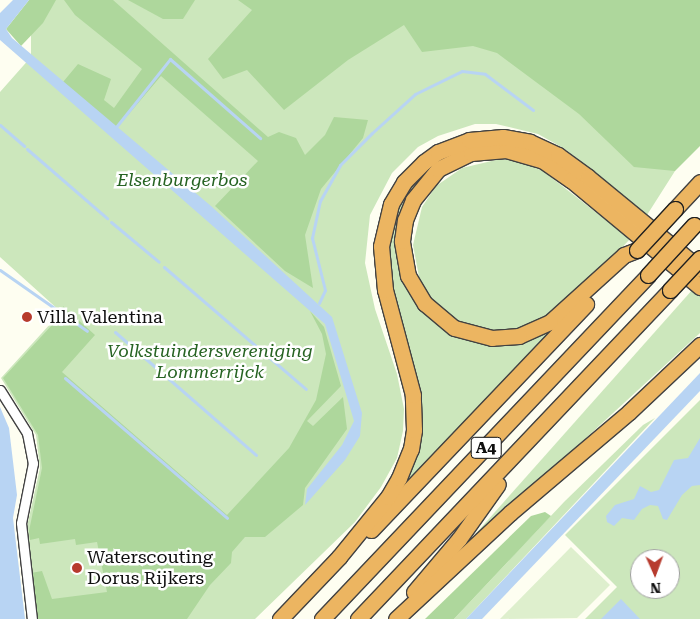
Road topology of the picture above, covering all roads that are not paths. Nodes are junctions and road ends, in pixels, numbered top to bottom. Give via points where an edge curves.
1 (700, 182) edge
2 (697, 222) edge
3 (630, 254) junction
4 (700, 258) edge
5 (700, 262) edge
6 (700, 269) edge
7 (700, 287) edge
8 (700, 345) edge
9 (402, 354) junction
10 (0, 390) edge
11 (531, 438) junction
12 (339, 557) junction
13 (32, 619) edge
14 (280, 619) edge
15 (322, 619) edge
16 (358, 619) edge
17 (392, 619) edge
18 (396, 619) edge

1 - 3 highway, A4, bridge
2 - 15 highway, A4, bridge
3 - 7 highway, A4 via 550,322 519,336 492,338 454,328 425,304 408,276 402,241 405,220 413,200 438,169 471,152 506,150 542,160 571,180
3 - 12 highway, A4 via 381,522
4 - 11 highway, A4, bridge
5 - 9 highway, A4 via 592,172 544,140 502,130 460,134 410,164 386,197 376,222 372,254 377,290
6 - 9 highway, A4 via 588,177 544,148 503,137 454,144 411,173 397,192 385,219 380,246 382,278
8 - 18 highway
9 - 12 highway, A4 via 410,380 414,412 411,449 388,497
10 - 13 street via 28,433 33,463 21,523
11 - 16 highway, A4
11 - 17 highway, A4 via 459,539
12 - 14 highway, A4

